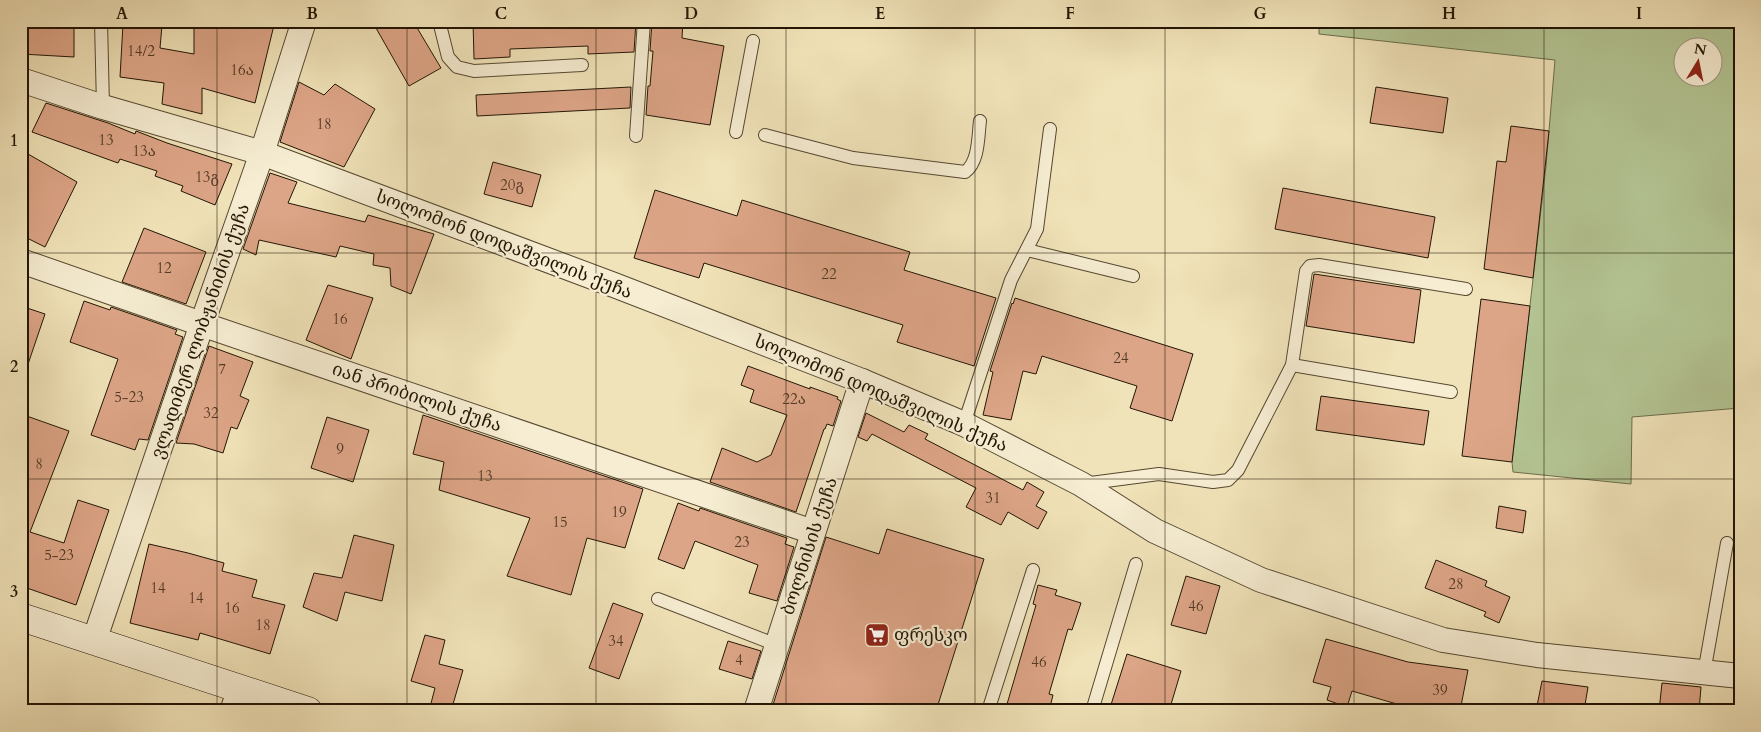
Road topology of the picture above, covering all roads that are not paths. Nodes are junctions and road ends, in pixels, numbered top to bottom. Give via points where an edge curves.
1 (101, 21) edge
2 (304, 21) edge
3 (439, 21) edge
4 (644, 21) edge
5 (753, 41) dead end
6 (582, 65) dead end
7 (21, 80) edge
8 (103, 107) junction
9 (980, 121) dead end
10 (1050, 129) dead end
11 (736, 132) dead end
12 (765, 135) dead end
13 (636, 136) dead end
14 (262, 153) junction
15 (1027, 250) junction
16 (21, 261) edge
17 (1133, 276) dead end
18 (1466, 289) dead end
19 (202, 324) junction
20 (1292, 365) junction
21 (862, 381) junction
22 (1451, 392) dead end
23 (964, 424) junction
24 (1081, 484) junction
25 (813, 532) junction
26 (1727, 543) dead end
27 (1136, 564) dead end
28 (1033, 570) dead end
29 (658, 599) dead end
30 (21, 617) edge
31 (94, 641) junction
32 (777, 645) junction
33 (1704, 673) junction
34 (1740, 676) edge
35 (236, 700) edge
36 (308, 711) edge
37 (756, 711) edge
38 (988, 711) edge
39 (1092, 711) edge

1 - 8 lane
2 - 14 street, ვლადიმერ ლობჟანიძის ქუჩა
3 - 6 lane via 448,57 457,67 474,71
4 - 13 lane
5 - 11 lane
7 - 8 street, სოლომონ დოდაშვილის ქუჩა
8 - 14 street, სოლომონ დოდაშვილის ქუჩა
9 - 12 lane via 975,160 965,172 853,158
10 - 15 lane via 1036,229
14 - 19 street, ვლადიმერ ლობჟანიძის ქუჩა
14 - 21 street, სოლომონ დოდაშვილის ქუჩა
15 - 17 lane
15 - 23 lane via 1011,280
16 - 19 street, იან პრიბილის ქუჩა
18 - 20 lane via 1319,264 1310,266 1306,271
19 - 25 street, იან პრიბილის ქუჩა
19 - 31 street, ვლადიმერ ლობჟანიძის ქუჩა
20 - 22 lane
20 - 24 lane via 1238,470 1228,480 1213,482 1159,474
21 - 23 street, სოლომონ დოდაშვილის ქუჩა
21 - 25 street, ბოლნისის ქუჩა
23 - 24 street, სოლომონ დოდაშვილის ქუჩა
24 - 33 street, სოლომონ დოდაშვილის ქუჩა via 1155,531 1262,580 1443,640 1537,655
25 - 32 street, ბოლნისის ქუჩა
26 - 33 lane
27 - 39 lane
28 - 38 lane
29 - 32 lane
30 - 31 main road
31 - 35 main road
32 - 37 street, ბოლნისის ქუჩა
33 - 34 street, სოლომონ დოდაშვილის ქუჩა
35 - 36 main road

